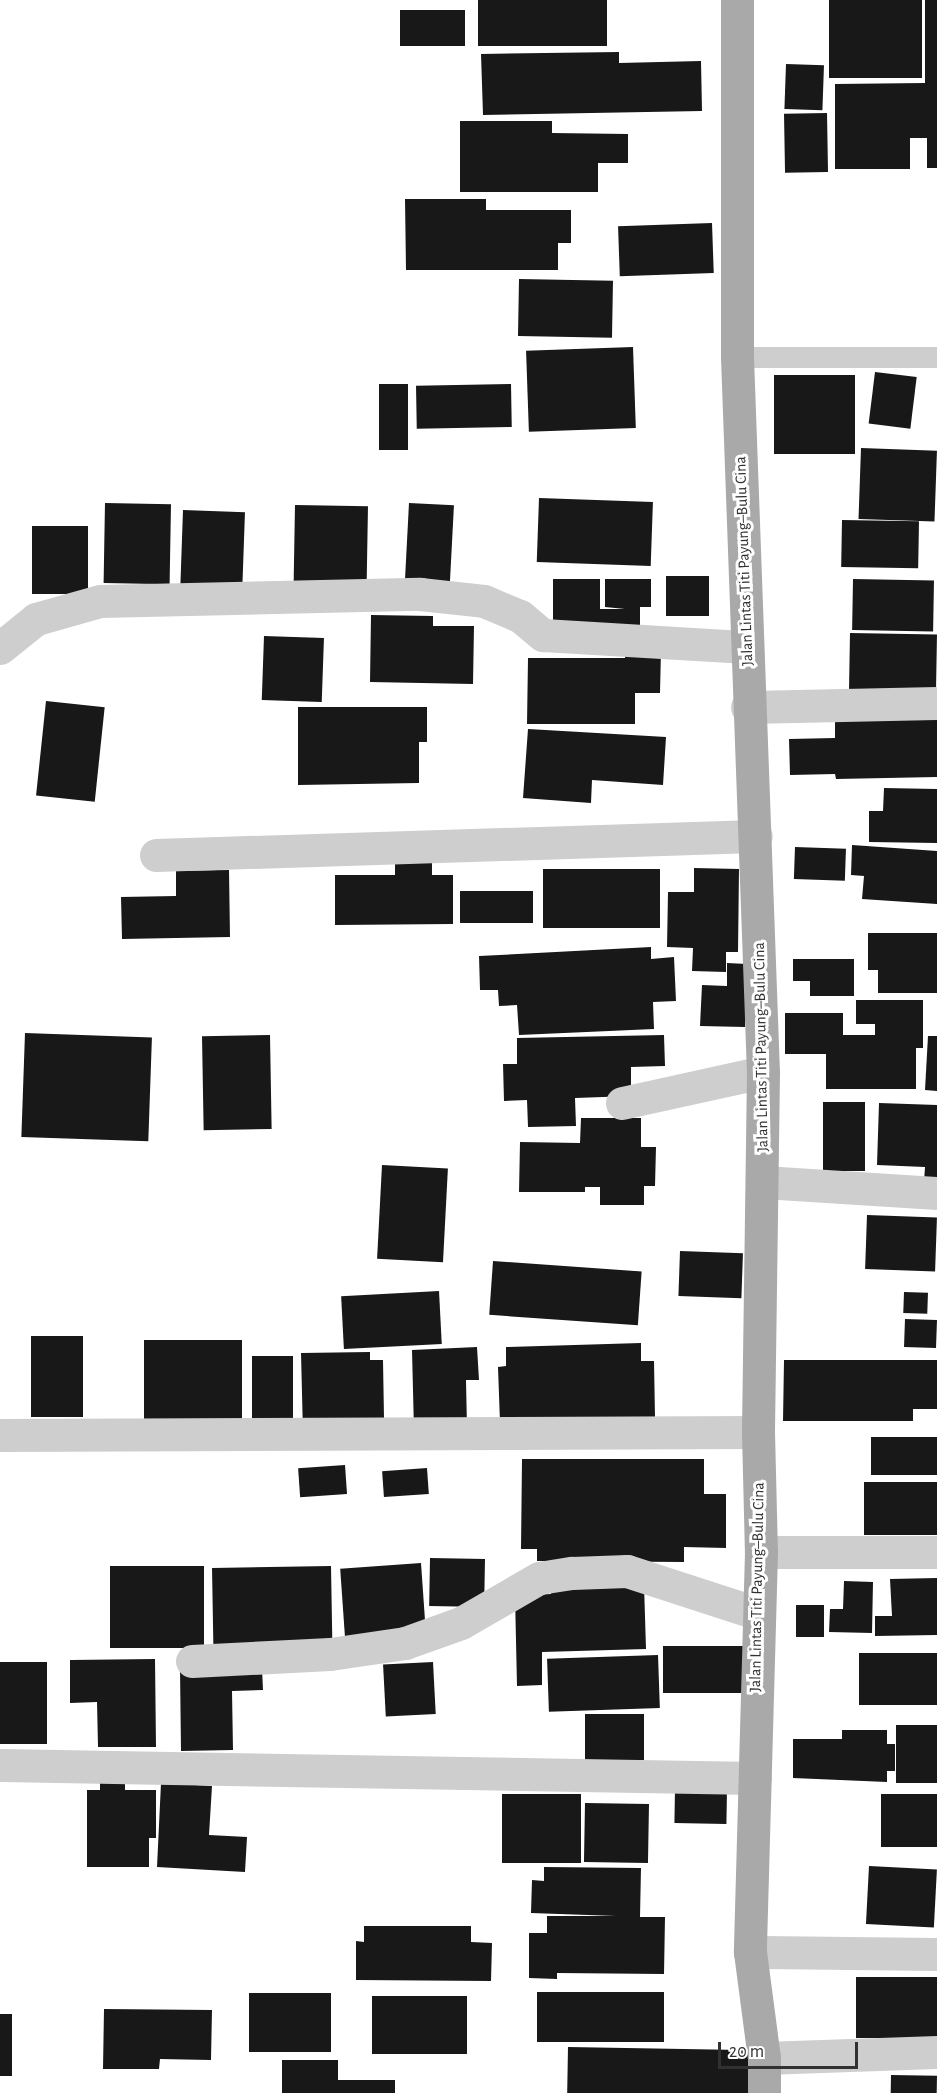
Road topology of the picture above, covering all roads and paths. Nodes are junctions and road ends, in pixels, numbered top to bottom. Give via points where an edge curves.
1 (737, 0) edge
2 (737, 357) junction
3 (937, 357) edge
4 (747, 647) junction
5 (0, 648) edge
6 (937, 703) edge
7 (747, 707) junction
8 (756, 836) junction
9 (156, 855) dead end
10 (763, 1072) junction
11 (622, 1103) dead end
12 (763, 1182) junction
13 (937, 1193) edge
14 (758, 1432) junction
15 (0, 1436) edge
16 (761, 1552) junction
17 (937, 1552) edge
18 (756, 1613) junction
19 (192, 1661) dead end
20 (0, 1765) edge
21 (755, 1778) junction
22 (750, 1952) junction
23 (937, 1954) edge
24 (937, 2052) edge
25 (764, 2058) junction
26 (764, 2093) edge

1 - 2 main road, Jalan Lintas Titi Payung–Bulu Cina
2 - 3 lane
2 - 4 main road, Jalan Lintas Titi Payung–Bulu Cina
4 - 5 street via 543,635 520,616 484,601 420,594 100,601 36,619
4 - 7 main road, Jalan Lintas Titi Payung–Bulu Cina
6 - 7 street
7 - 8 main road, Jalan Lintas Titi Payung–Bulu Cina
8 - 9 street
8 - 10 main road, Jalan Lintas Titi Payung–Bulu Cina
10 - 11 street
10 - 12 main road, Jalan Lintas Titi Payung–Bulu Cina
12 - 13 street
12 - 14 main road, Jalan Lintas Titi Payung–Bulu Cina
14 - 15 street
14 - 16 main road, Jalan Lintas Titi Payung–Bulu Cina
16 - 17 street
16 - 18 main road, Jalan Lintas Titi Payung–Bulu Cina
18 - 19 street via 627,1571 572,1573 538,1578 461,1623 405,1643 330,1654
18 - 21 main road, Jalan Lintas Titi Payung–Bulu Cina
20 - 21 street
21 - 22 main road, Jalan Lintas Titi Payung–Bulu Cina
22 - 23 street
22 - 25 main road, Jalan Lintas Titi Payung–Bulu Cina
24 - 25 street
25 - 26 main road, Jalan Lintas Titi Payung–Bulu Cina

